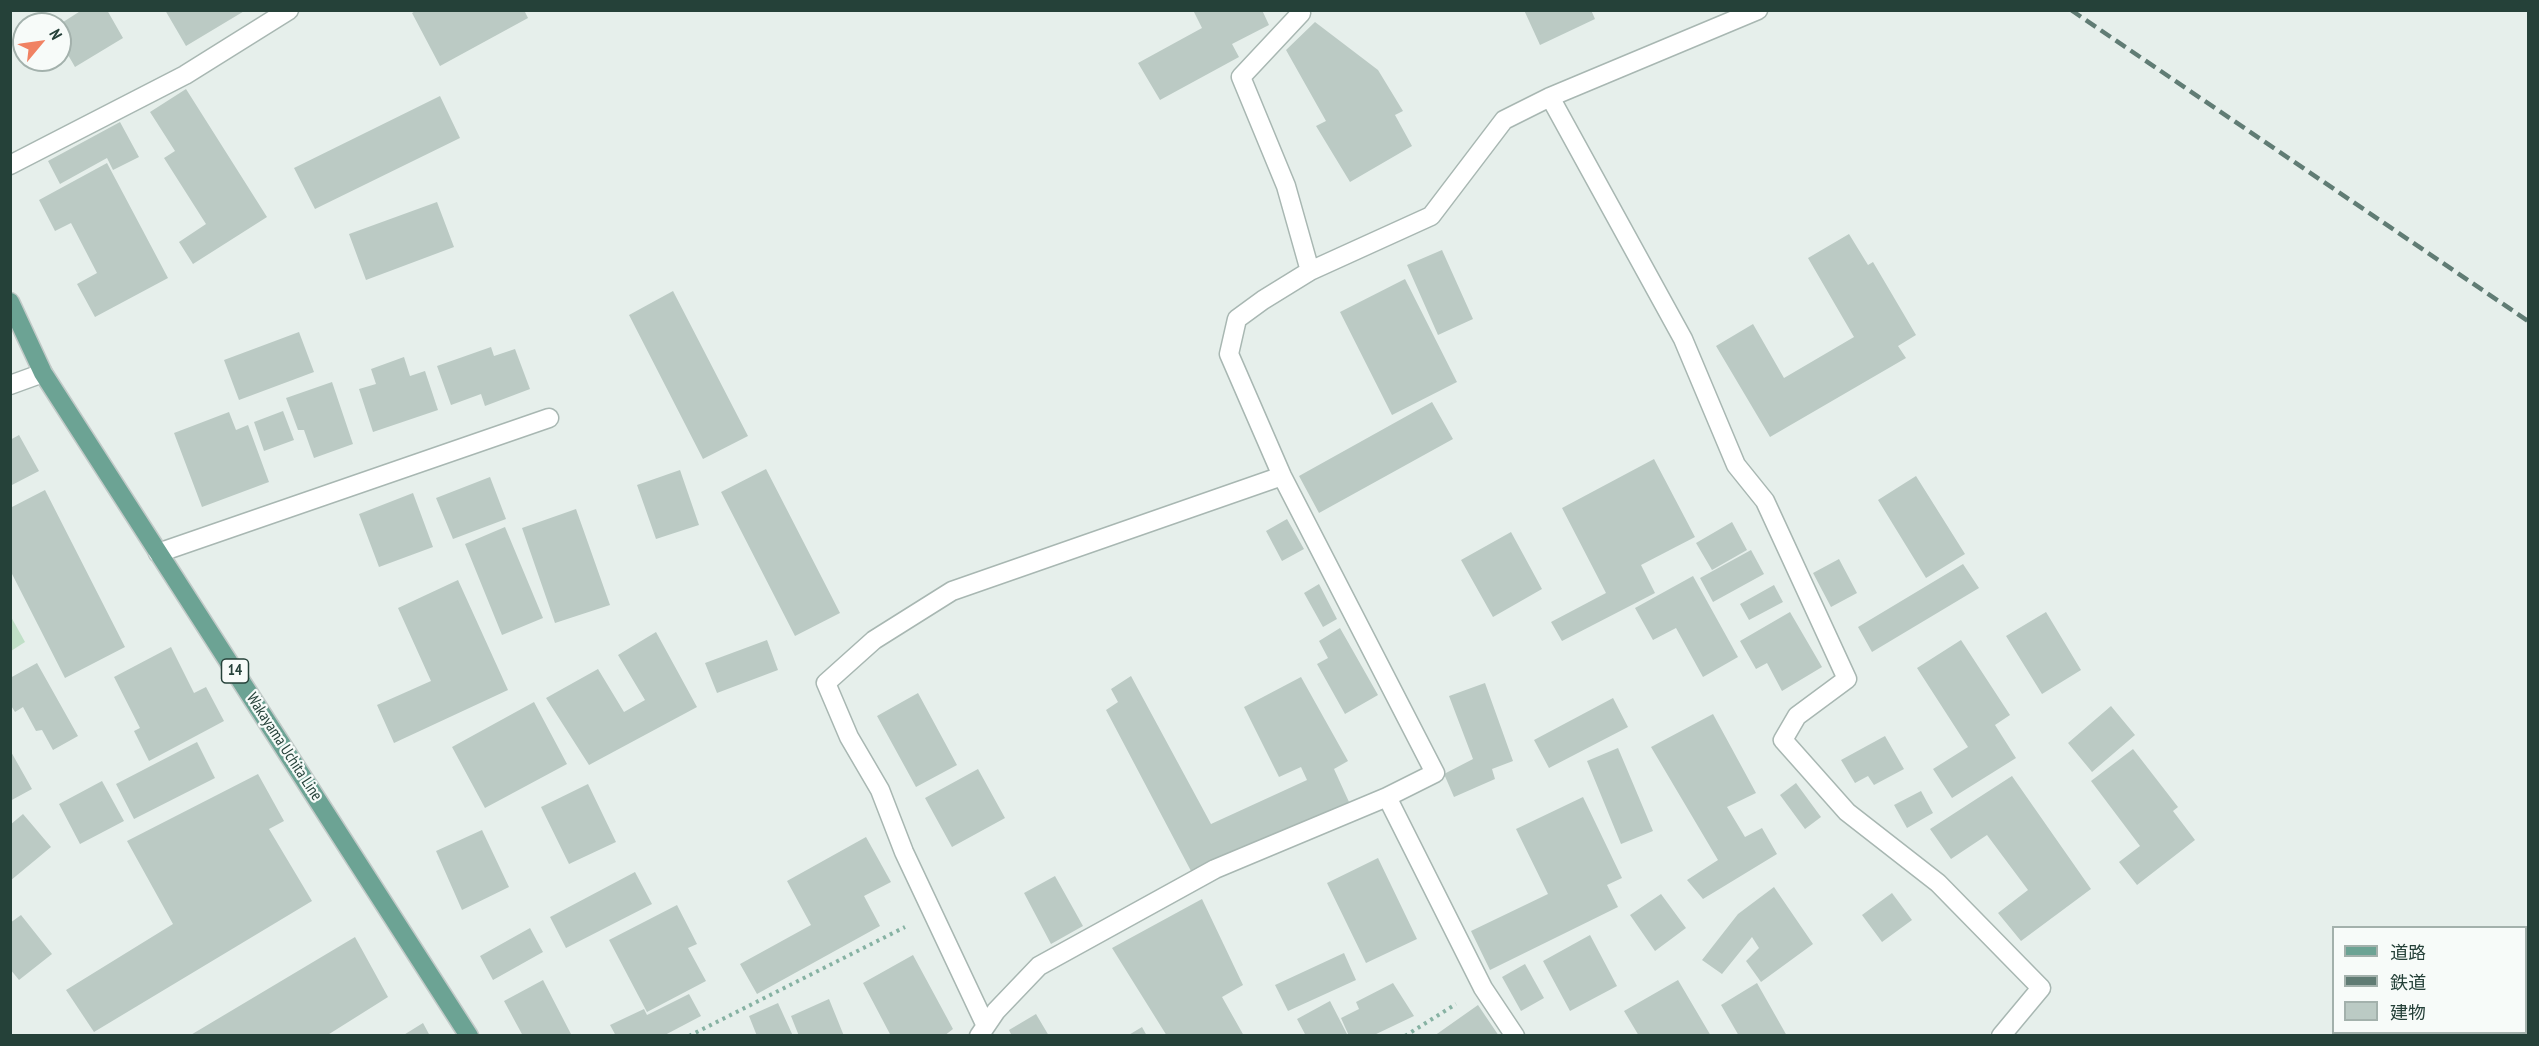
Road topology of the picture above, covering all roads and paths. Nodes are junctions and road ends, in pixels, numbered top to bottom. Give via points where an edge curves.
1 (288, 10) edge
2 (1299, 10) edge
3 (1758, 10) edge
4 (1550, 97) junction
5 (10, 165) edge
6 (1310, 271) junction
7 (10, 302) edge
8 (43, 373) junction
9 (10, 385) edge
10 (549, 418) dead end
11 (1282, 476) junction
12 (159, 552) junction
13 (1387, 797) junction
14 (933, 913) junction
15 (1483, 988) junction
16 (982, 1030) edge
17 (470, 1035) edge
18 (688, 1035) edge
19 (1405, 1035) edge
20 (1515, 1035) edge
21 (2001, 1035) edge

1 - 5 street via 185,75
2 - 6 street via 1301,13 1241,77 1286,186
3 - 4 street
4 - 6 street via 1504,120 1431,216
4 - 21 street via 1683,339 1736,465 1765,501 1847,679 1797,716 1783,740 1846,812 1938,883 2041,988
6 - 11 street via 1237,319 1229,354
7 - 8 main road, Wakayama Uchita Line / 14
8 - 9 street
8 - 12 main road, Wakayama Uchita Line / 14
10 - 12 street
11 - 13 street via 1435,772
11 - 14 street via 952,591 874,640 826,683 849,736 880,790
12 - 17 main road, Wakayama Uchita Line / 14
13 - 15 street
13 - 16 street via 1215,869 1040,966
14 - 16 street
14 - 18 path
15 - 19 path
15 - 20 street

